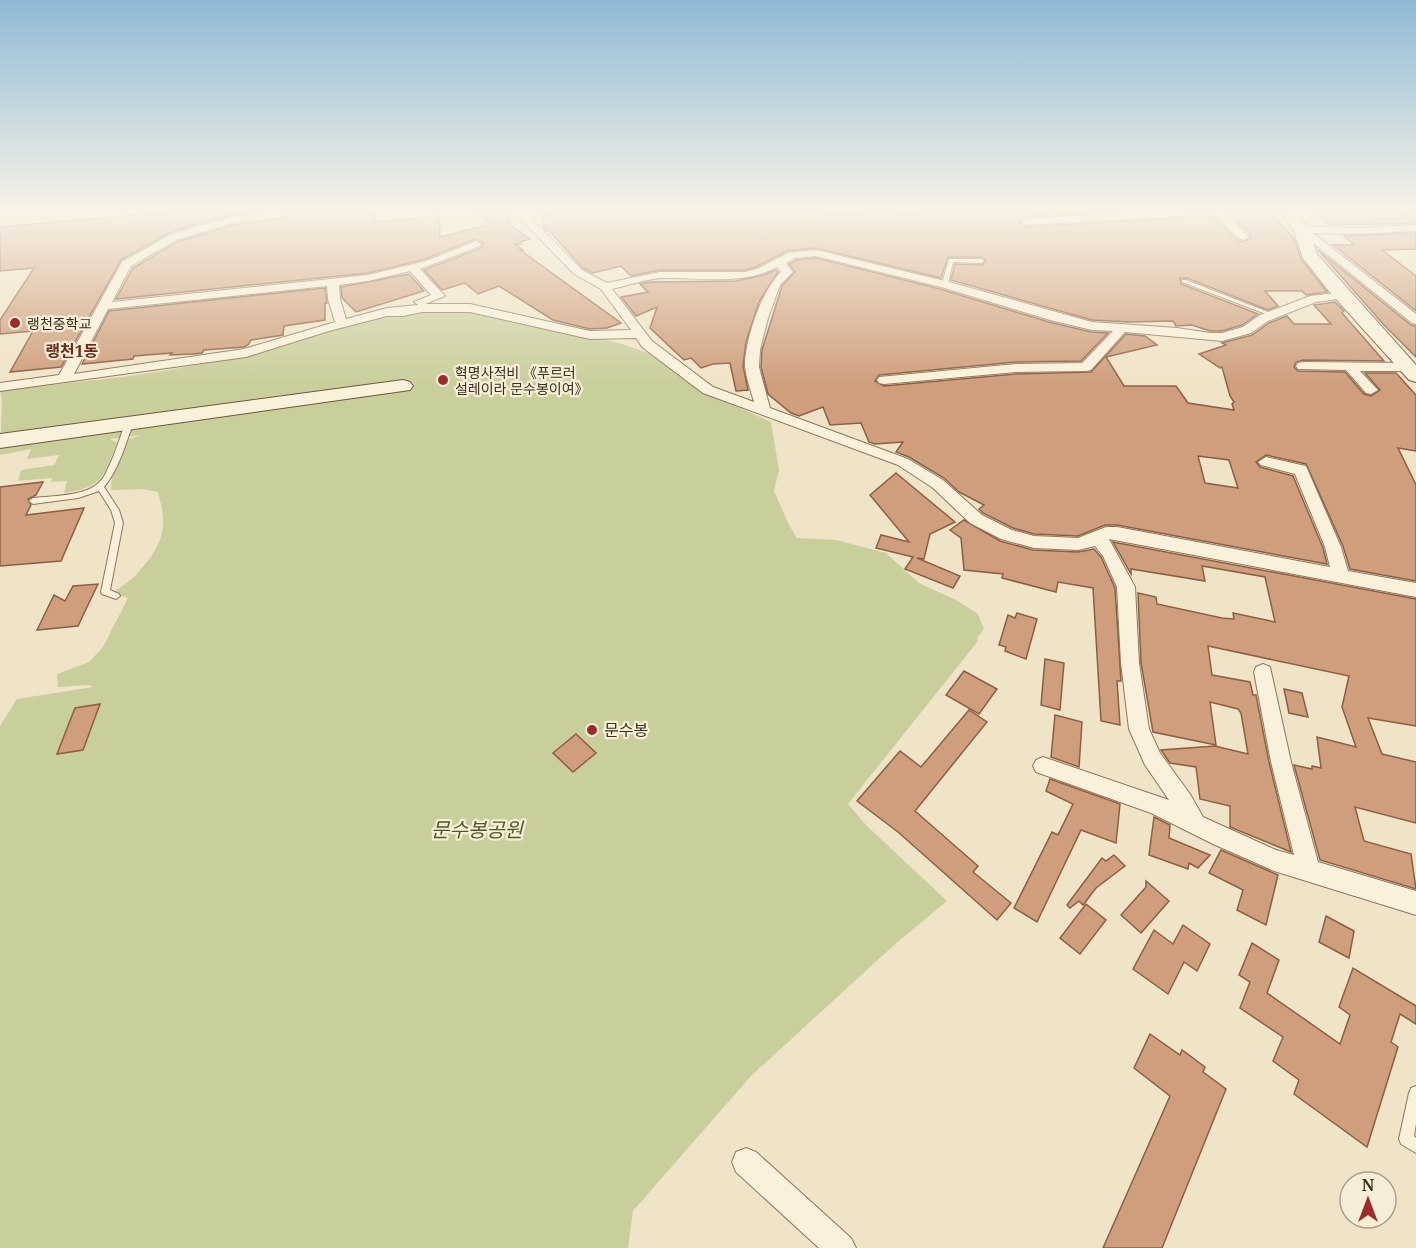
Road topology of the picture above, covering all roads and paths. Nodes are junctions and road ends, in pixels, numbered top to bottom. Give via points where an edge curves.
1 (124, 268) edge
2 (407, 268) edge
3 (413, 268) edge
4 (574, 268) edge
5 (766, 268) edge
6 (784, 268) edge
7 (879, 268) edge
8 (949, 268) edge
9 (1320, 268) edge
10 (1353, 268) edge
11 (1184, 281) dead end
12 (333, 283) junction
13 (945, 284) junction
14 (605, 287) junction
15 (1341, 295) junction
16 (104, 306) junction
17 (387, 312) junction
18 (1273, 315) junction
19 (1416, 320) edge
20 (342, 324) junction
21 (1121, 328) junction
22 (638, 334) junction
23 (1303, 366) dead end
24 (1349, 366) junction
25 (1412, 371) edge
26 (64, 379) junction
27 (884, 380) dead end
28 (403, 386) dead end
29 (0, 387) edge
30 (1371, 390) dead end
31 (763, 409) junction
32 (129, 424) junction
33 (0, 441) edge
34 (1266, 462) dead end
35 (101, 488) junction
36 (33, 501) dead end
37 (1097, 536) junction
38 (1341, 576) junction
39 (1416, 590) edge
40 (116, 596) dead end
41 (1263, 672) dead end
42 (1043, 766) dead end
43 (1195, 824) junction
44 (1309, 869) junction
45 (1416, 903) edge
46 (1416, 1093) edge
47 (1416, 1146) edge
48 (746, 1162) dead end
49 (841, 1248) edge

1 - 16 street
2 - 12 street
3 - 17 street via 440,296
4 - 14 street
5 - 14 street via 745,275 660,275
6 - 31 street via 787,272 775,284 754,350 752,368
7 - 13 street
8 - 13 lane
9 - 15 street
10 - 19 street
11 - 18 lane
12 - 16 street
12 - 20 street
13 - 21 street via 1054,317
14 - 22 street
15 - 18 street via 1314,299
15 - 25 street
16 - 26 street
17 - 20 street
17 - 22 street via 471,308 590,335
18 - 21 street via 1247,330 1222,337
20 - 26 street via 246,353
21 - 27 street via 1086,368 1016,368
22 - 31 street via 708,390
23 - 24 street
24 - 25 street
24 - 30 street
26 - 29 street
28 - 32 street
31 - 37 street via 903,462 929,477 976,519 1007,535 1034,542 1077,544
32 - 33 street
32 - 35 lane via 111,476
34 - 38 street via 1301,470
35 - 36 lane via 91,494
35 - 40 lane via 119,519 105,592
37 - 38 street via 1117,533
37 - 43 street via 1126,587 1139,729 1152,759
38 - 39 street
41 - 44 street
42 - 43 street via 1157,805
43 - 44 street via 1274,860
44 - 45 street
46 - 47 lane via 1406,1139
48 - 49 street

